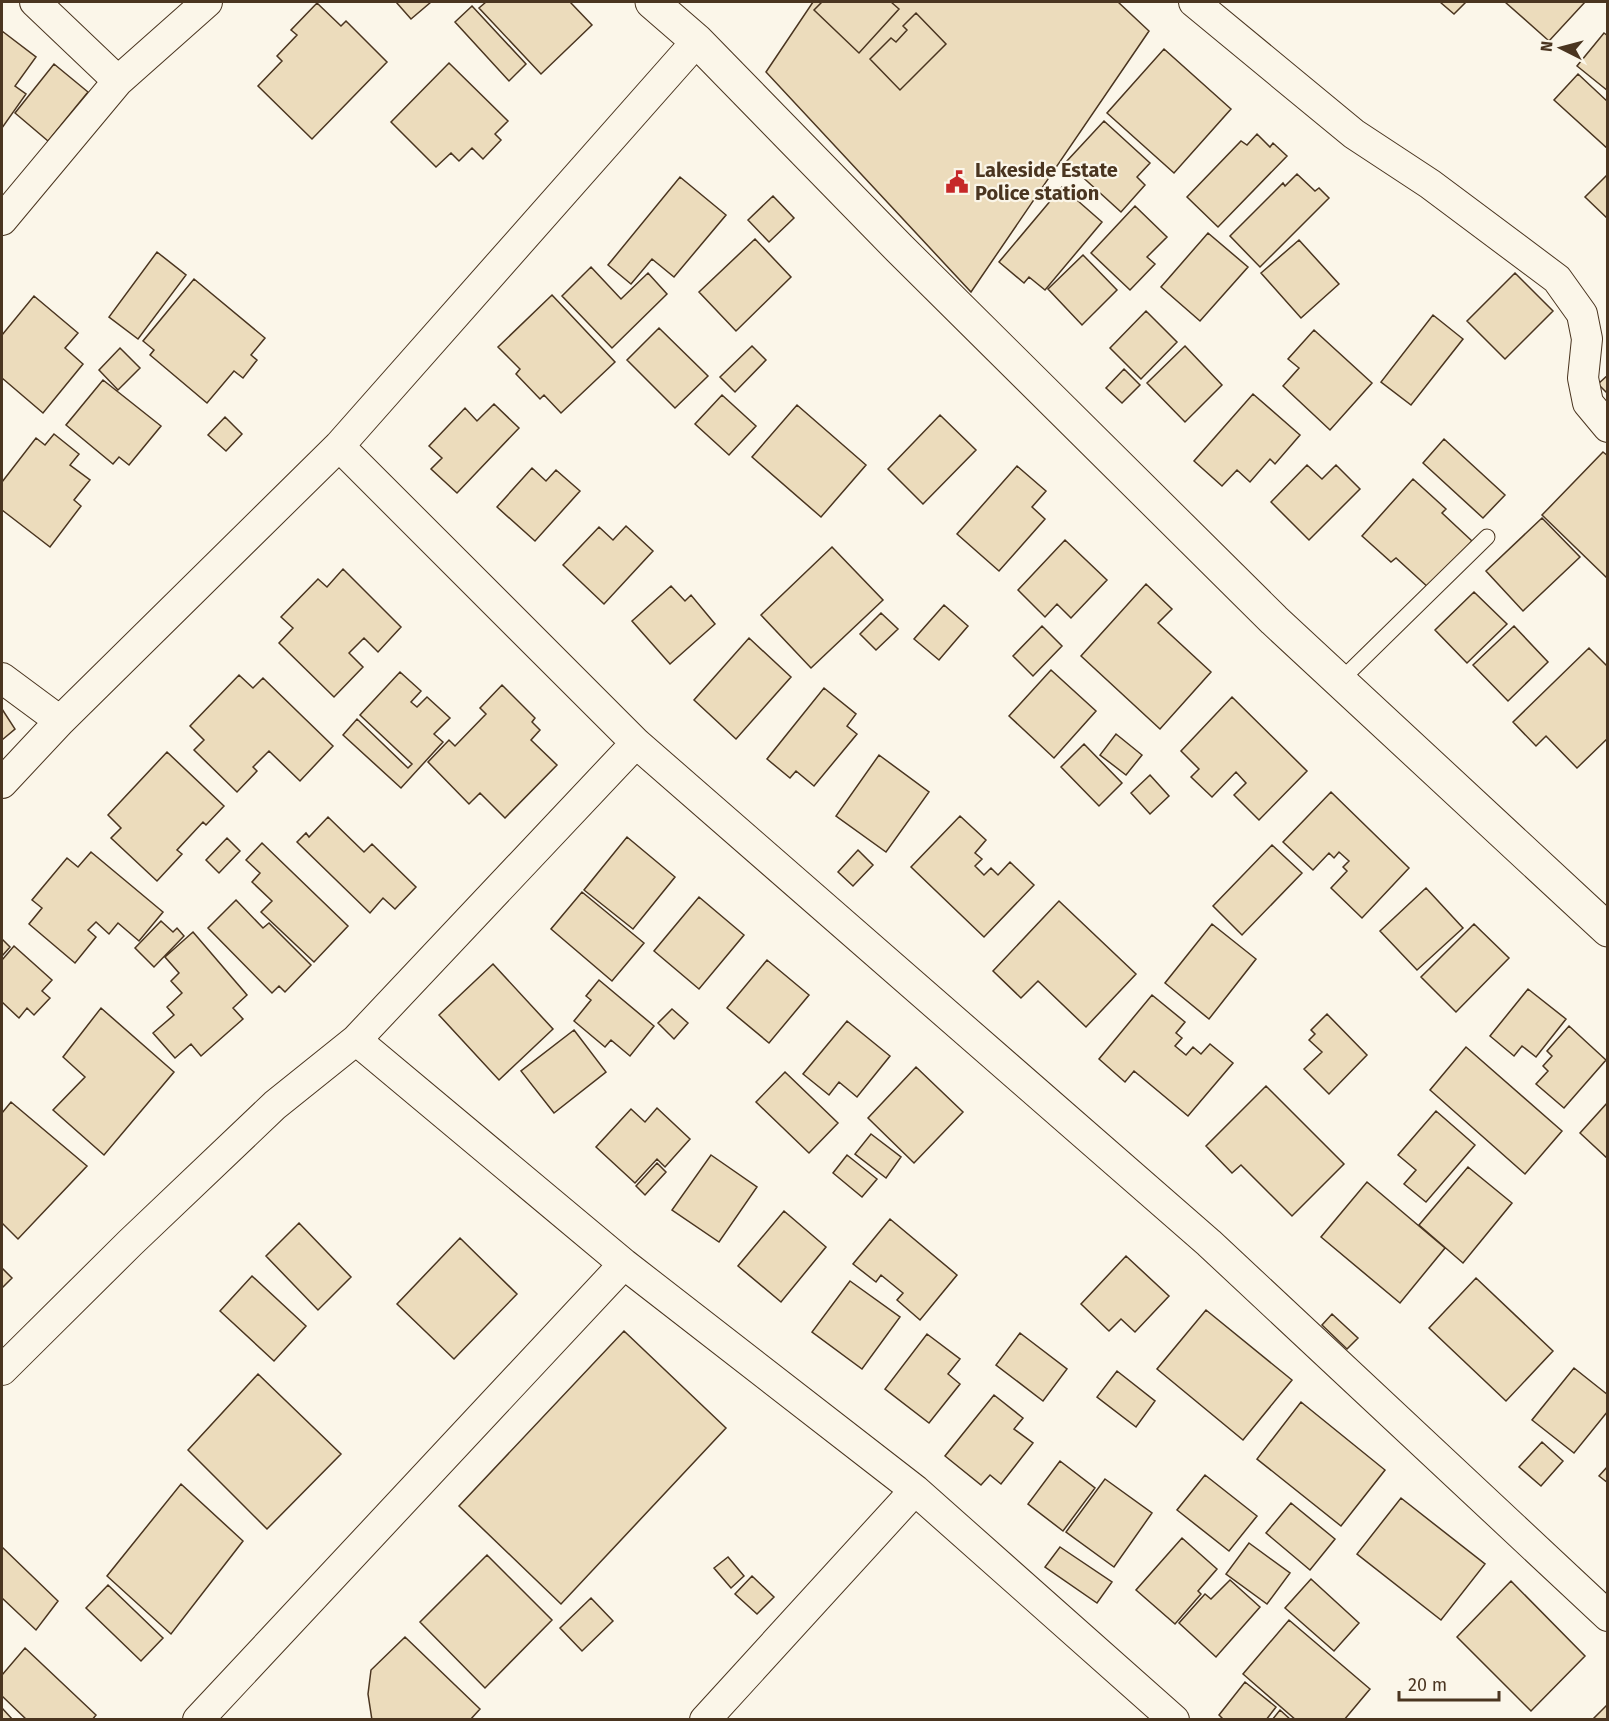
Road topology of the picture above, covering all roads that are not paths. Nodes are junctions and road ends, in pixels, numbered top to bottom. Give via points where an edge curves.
1 (35, 2) edge
2 (207, 2) edge
3 (652, 2) edge
4 (1194, 2) edge
5 (697, 41) junction
6 (118, 81) junction
7 (2, 220) edge
8 (1608, 427) edge
9 (339, 446) junction
10 (1487, 537) dead end
11 (2, 678) edge
12 (1340, 681) junction
13 (60, 721) junction
14 (636, 743) junction
15 (2, 783) edge
16 (1608, 930) edge
17 (356, 1040) junction
18 (624, 1264) junction
19 (2, 1370) edge
20 (915, 1490) junction
21 (1608, 1616) edge
22 (198, 1719) edge
23 (705, 1719) edge
24 (1174, 1719) edge

1 - 6 street
2 - 6 street
3 - 5 street
4 - 8 street via 1354,134 1430,184 1557,279 1582,314 1587,339 1583,378 1588,403
5 - 9 street
5 - 12 street via 899,248
6 - 7 street
9 - 13 street
9 - 14 street
10 - 12 lane
11 - 13 street
12 - 16 street
13 - 15 street
14 - 17 street
14 - 21 street via 1209,1243
17 - 18 street
17 - 19 street via 275,1104
18 - 20 street
18 - 22 street
20 - 23 street
20 - 24 street

